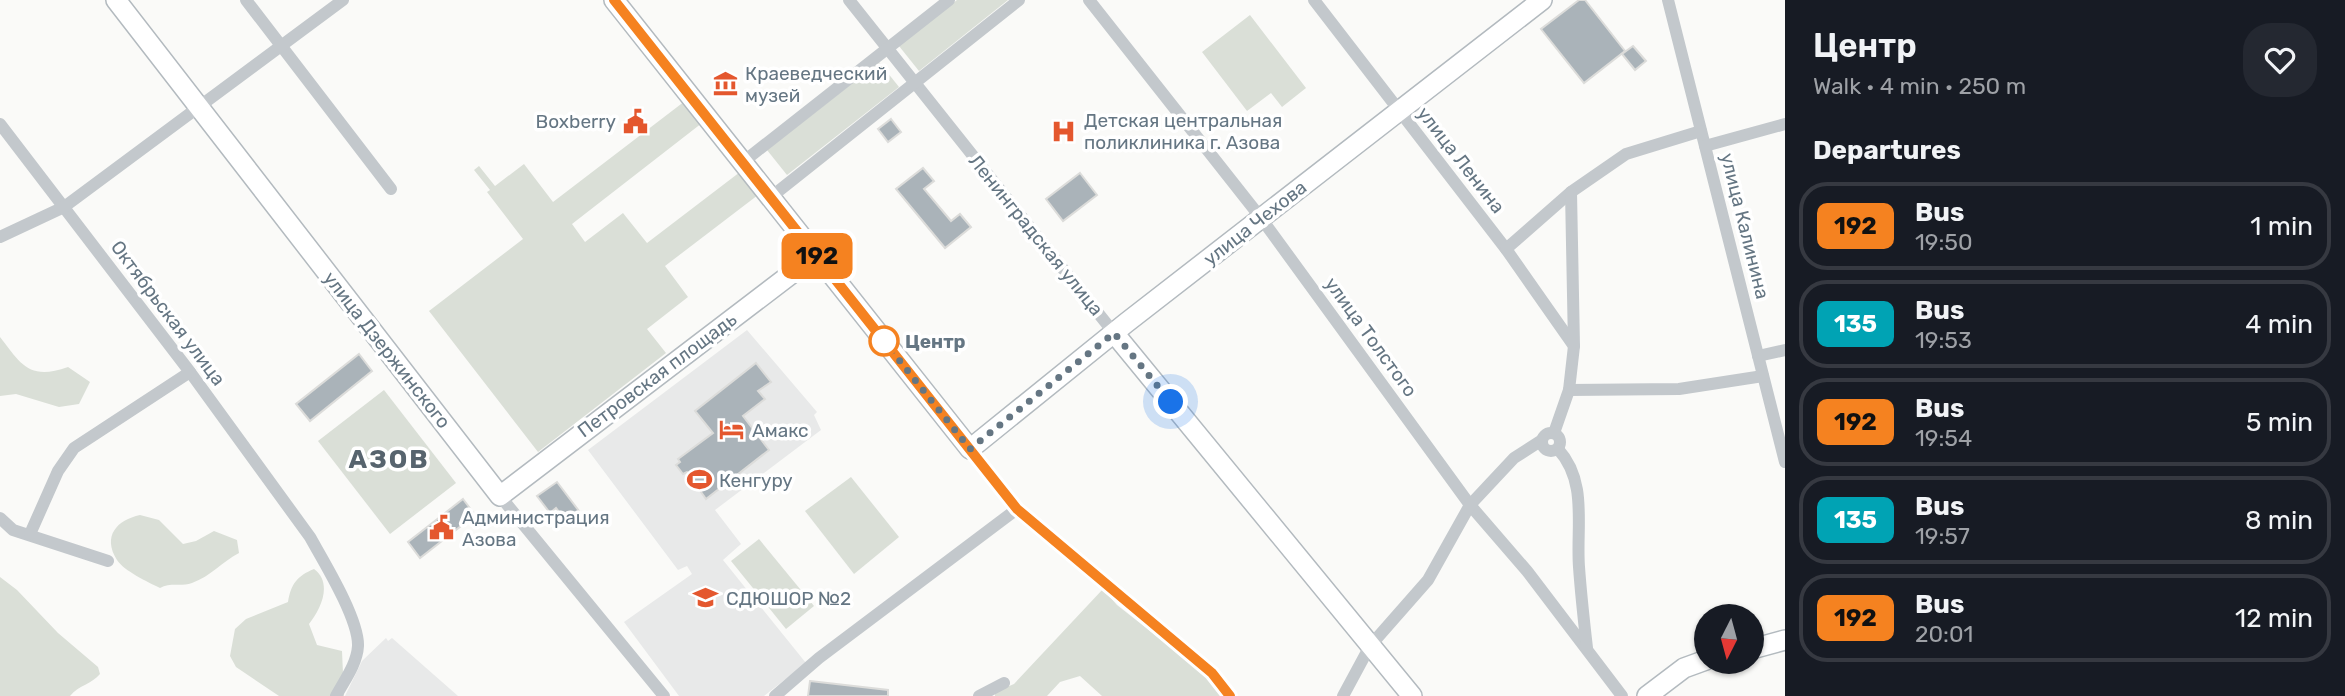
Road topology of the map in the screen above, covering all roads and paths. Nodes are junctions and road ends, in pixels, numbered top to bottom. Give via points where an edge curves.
1 (116, 0) edge
2 (246, 0) edge
3 (343, 0) edge
4 (614, 0) edge
5 (849, 0) edge
6 (949, 0) edge
7 (1019, 0) edge
8 (1089, 0) edge
9 (1314, 0) edge
10 (1542, 0) edge
11 (1668, 0) edge
12 (281, 46) junction
13 (887, 49) junction
14 (915, 83) junction
15 (199, 107) junction
16 (1398, 110) junction
17 (0, 124) edge
18 (1785, 124) edge
19 (1701, 131) junction
20 (1705, 146) junction
21 (743, 162) junction
22 (391, 189) dead end
23 (1571, 191) junction
24 (771, 197) junction
25 (64, 207) junction
26 (1261, 218) junction
27 (0, 237) edge
28 (1506, 249) junction
29 (816, 255) junction
30 (1114, 333) junction
31 (1574, 346) junction
32 (1785, 350) edge
33 (1758, 356) junction
34 (190, 372) junction
35 (1763, 376) junction
36 (1569, 390) junction
37 (1548, 436) junction
38 (970, 449) junction
39 (1785, 462) edge
40 (500, 496) junction
41 (1470, 505) junction
42 (1017, 509) junction
43 (0, 518) edge
44 (30, 534) junction
45 (108, 561) dead end
46 (1785, 640) edge
47 (1370, 646) junction
48 (1764, 646) edge
49 (1587, 649) junction
50 (1694, 664) edge
51 (1004, 684) dead end
52 (651, 691) edge
53 (336, 696) edge
54 (664, 696) edge
55 (775, 696) edge
56 (979, 696) edge
57 (1230, 696) edge
58 (1343, 696) edge
59 (1412, 696) edge
60 (1622, 696) edge
61 (1647, 696) edge

1 - 15 street, улица Дзержинского
2 - 12 street
3 - 12 street
4 - 21 street
5 - 13 street, Ленинградская улица
6 - 13 street
7 - 14 street
8 - 26 street, улица Толстого
9 - 16 street, улица Ленина
10 - 16 street, улица Чехова
11 - 19 street, улица Калинина
12 - 15 street
12 - 22 street
13 - 14 street, Ленинградская улица
13 - 21 street
14 - 24 street
14 - 30 street, Ленинградская улица
15 - 25 street
15 - 40 street, улица Дзержинского
16 - 26 street, улица Чехова
16 - 28 street, улица Ленина
17 - 25 street, Октябрьская улица
18 - 20 street
19 - 20 street, улица Калинина
19 - 23 street via 1626,153
20 - 33 street, улица Калинина
21 - 24 street
23 - 28 street
23 - 31 street
24 - 29 street
25 - 27 street
25 - 34 street, Октябрьская улица
26 - 30 street, улица Чехова
26 - 41 street, улица Толстого
28 - 31 street, улица Ленина
29 - 38 street
29 - 40 street, Петровская площадь
30 - 38 street, улица Чехова
30 - 47 street, Ленинградская улица
31 - 36 street
32 - 33 street
33 - 35 street, улица Калинина
34 - 44 street via 74,448 58,471
34 - 53 street, Октябрьская улица via 304,527 357,631 353,665
35 - 36 street via 1679,389
35 - 39 street, улица Калинина
36 - 37 street
37 - 41 street via 1514,458
37 - 49 street via 1560,440 1558,449 1571,463 1578,492 1578,565
38 - 42 street
40 - 52 street, улица Дзержинского
41 - 47 street via 1428,580
41 - 49 street, улица Толстого
42 - 55 street
42 - 57 street via 1212,673
43 - 44 street via 13,530
44 - 45 street
46 - 48 street
47 - 58 street
47 - 59 street, Ленинградская улица
49 - 60 street, улица Толстого
50 - 61 street
51 - 56 street
52 - 54 street, улица Дзержинского

